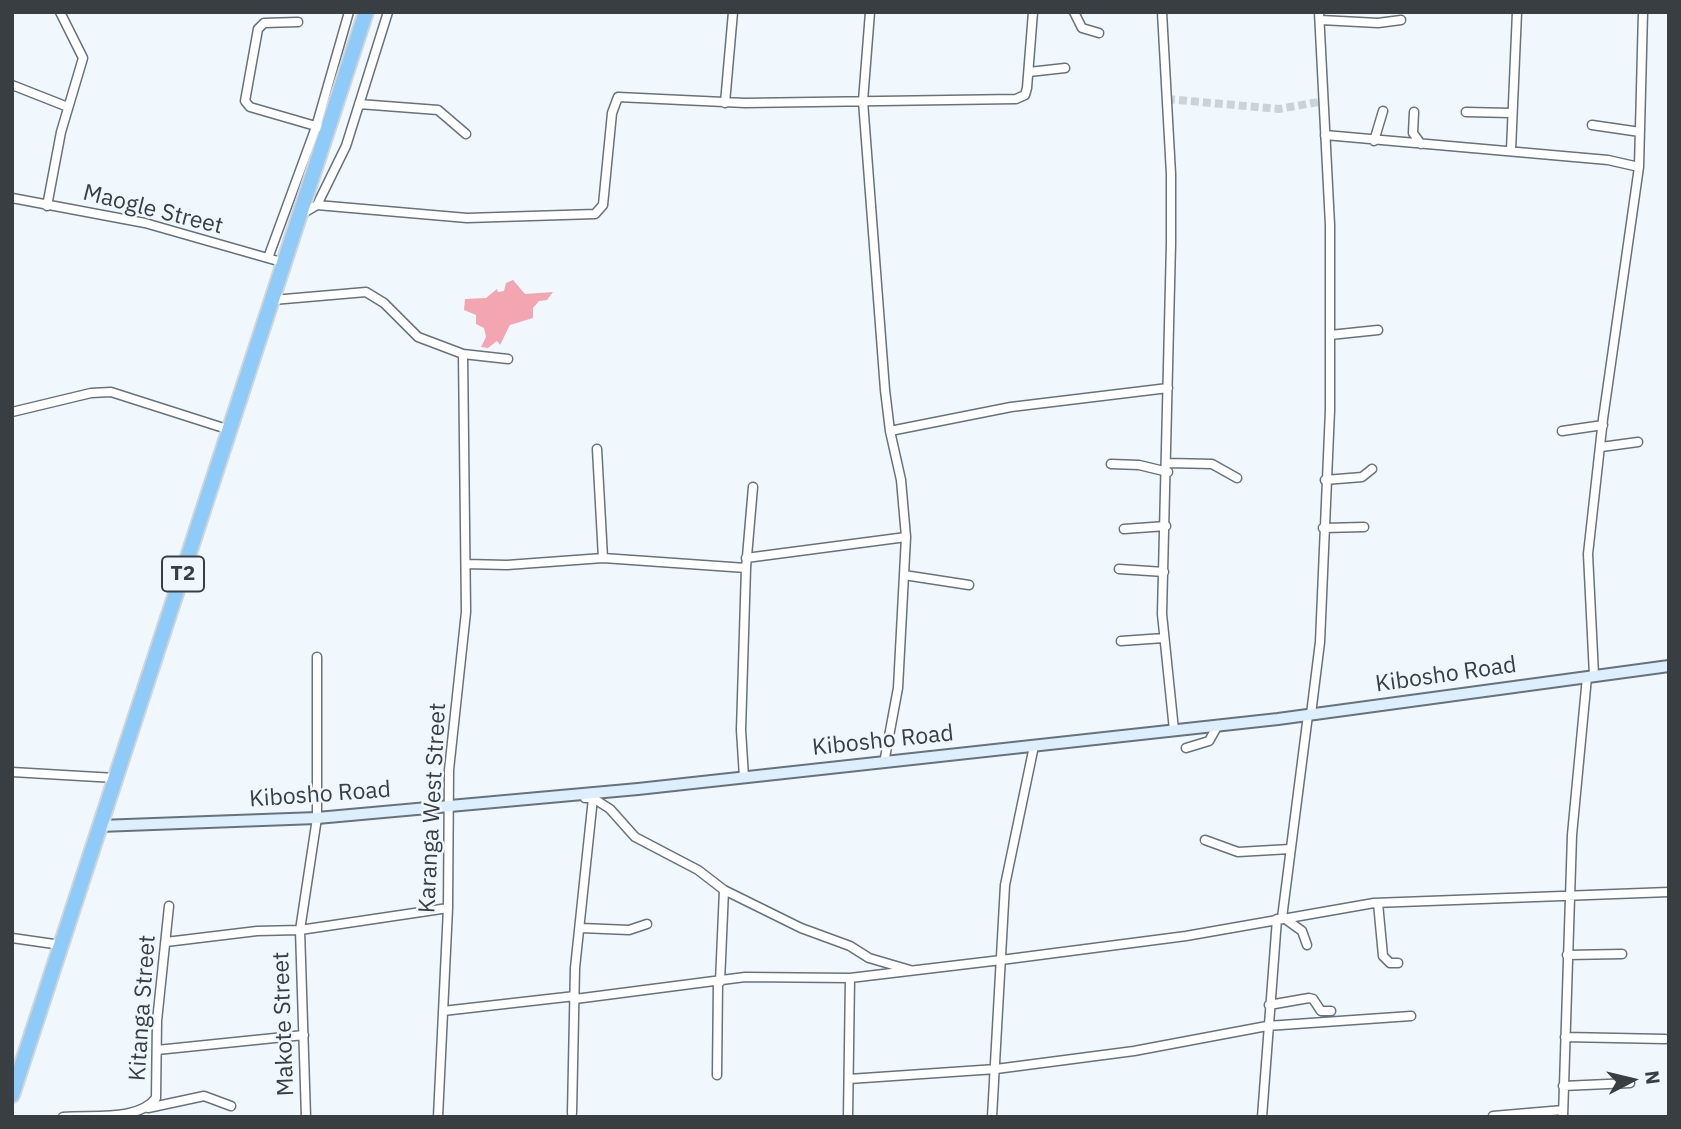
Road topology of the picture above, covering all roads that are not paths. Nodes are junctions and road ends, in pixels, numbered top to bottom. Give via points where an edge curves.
1 (60, 12) edge
2 (349, 12) edge
3 (366, 12) edge
4 (388, 12) edge
5 (733, 12) edge
6 (870, 12) edge
7 (1033, 12) edge
8 (1074, 12) edge
9 (1163, 12) edge
10 (1517, 12) edge
11 (1643, 12) edge
12 (1320, 16) edge
13 (1401, 20) dead end
14 (298, 22) dead end
15 (1099, 33) dead end
16 (1065, 68) dead end
17 (1029, 72) junction
18 (12, 85) edge
19 (863, 101) junction
20 (359, 103) junction
21 (725, 103) junction
22 (68, 107) junction
23 (1382, 111) dead end
24 (1414, 112) dead end
25 (1466, 112) dead end
26 (1511, 113) junction
27 (1592, 125) dead end
28 (322, 128) junction
29 (1640, 132) junction
30 (466, 134) dead end
31 (1325, 135) junction
32 (1374, 141) junction
33 (1421, 145) junction
34 (1511, 150) junction
35 (1639, 167) junction
36 (12, 198) edge
37 (317, 205) junction
38 (47, 206) junction
39 (300, 215) junction
40 (268, 258) junction
41 (285, 263) junction
42 (272, 300) junction
43 (1377, 330) dead end
44 (1330, 335) junction
45 (463, 354) junction
46 (508, 359) dead end
47 (1168, 388) junction
48 (12, 412) edge
49 (1603, 425) junction
50 (230, 430) junction
51 (890, 430) junction
52 (1562, 431) dead end
53 (1639, 442) dead end
54 (1601, 447) junction
55 (597, 449) dead end
56 (1111, 464) dead end
57 (1168, 468) junction
58 (1372, 469) dead end
59 (1237, 478) dead end
60 (1325, 480) junction
61 (753, 487) dead end
62 (1166, 526) junction
63 (1364, 527) dead end
64 (1323, 528) junction
65 (1124, 529) dead end
66 (906, 537) junction
67 (603, 558) junction
68 (746, 558) junction
69 (466, 564) junction
70 (746, 568) junction
71 (1119, 569) dead end
72 (1164, 572) junction
73 (904, 575) junction
74 (969, 585) dead end
75 (1164, 638) junction
76 (1121, 641) dead end
77 (317, 657) dead end
78 (1669, 666) edge
79 (1591, 676) junction
80 (1309, 714) junction
81 (1218, 725) junction
82 (1174, 730) junction
83 (1034, 746) junction
84 (1186, 748) dead end
85 (884, 763) junction
86 (12, 772) edge
87 (744, 777) junction
88 (115, 778) junction
89 (533, 798) junction
90 (593, 798) junction
91 (449, 806) junction
92 (317, 818) junction
93 (99, 826) junction
94 (1205, 840) dead end
95 (1290, 849) junction
96 (724, 890) junction
97 (1669, 892) edge
98 (1569, 898) junction
99 (1378, 903) junction
100 (169, 906) dead end
101 (447, 908) junction
102 (1281, 919) junction
103 (647, 924) dead end
104 (581, 928) junction
105 (300, 930) junction
106 (12, 938) edge
107 (166, 942) junction
108 (61, 944) junction
109 (1307, 945) dead end
110 (1622, 954) dead end
111 (1567, 955) junction
112 (1001, 960) junction
113 (1398, 963) dead end
114 (910, 970) junction
115 (850, 978) junction
116 (719, 982) junction
117 (575, 997) junction
118 (1269, 1005) junction
119 (1331, 1011) dead end
120 (443, 1012) junction
121 (1411, 1016) dead end
122 (1267, 1026) junction
123 (304, 1035) junction
124 (1565, 1037) junction
125 (1665, 1039) dead end
126 (156, 1051) junction
127 (996, 1069) junction
128 (717, 1074) dead end
129 (849, 1079) junction
130 (1630, 1083) dead end
131 (1563, 1086) junction
132 (12, 1096) edge
133 (231, 1105) dead end
134 (148, 1108) junction
135 (572, 1113) dead end
136 (1563, 1113) edge
137 (1493, 1116) edge
138 (63, 1117) edge
139 (306, 1117) edge
140 (438, 1117) edge
141 (848, 1117) edge
142 (992, 1117) edge
143 (1262, 1117) edge

1 - 22 street via 83,58
2 - 28 street
3 - 28 highway, T2
4 - 20 street
5 - 21 street
6 - 19 street
7 - 17 street
8 - 15 street via 1082,28
9 - 47 street via 1171,174
10 - 26 street
11 - 29 street
12 - 13 street via 1378,23
12 - 31 street
14 - 28 street via 264,23 258,29 245,101 250,107
16 - 17 street
17 - 19 street via 1025,95 1016,99
18 - 22 street
19 - 21 street
19 - 51 street
20 - 30 street via 438,110
20 - 37 street via 346,145
21 - 37 street via 618,97 612,113 603,205 595,215 467,219
22 - 38 street
23 - 32 street
24 - 33 street via 1413,133
25 - 26 street
26 - 34 street
27 - 29 street
28 - 39 highway, T2
28 - 40 street
29 - 35 street
31 - 32 street
31 - 44 street
32 - 33 street
33 - 34 street
34 - 35 street
35 - 49 street
36 - 38 street, Maogle Street
37 - 39 street
38 - 40 street, Maogle Street via 145,223
39 - 41 highway, T2
40 - 41 street, Maogle Street
41 - 42 highway, T2
42 - 45 street via 372,293 418,337
42 - 50 highway, T2
43 - 44 street
44 - 60 street
45 - 46 street
45 - 69 street, Karanga West Street
47 - 51 street via 1011,407
47 - 57 street
48 - 50 street via 111,392
49 - 52 street
49 - 54 street
50 - 88 highway, T2
51 - 66 street
53 - 54 street
54 - 79 street via 1588,554
55 - 67 street
56 - 57 street
57 - 59 street via 1212,464
57 - 62 street
58 - 60 street via 1362,477
60 - 64 street
61 - 68 street
62 - 65 street
62 - 72 street
63 - 64 street
64 - 80 street via 1320,642
66 - 68 street
66 - 73 street
67 - 69 street
67 - 70 street
68 - 70 street
69 - 91 street, Karanga West Street
70 - 87 street
71 - 72 street
72 - 75 street
73 - 74 street
73 - 85 street via 898,688
75 - 76 street
75 - 82 street
77 - 92 street, Makote Street
78 - 79 street, Kibosho Road
79 - 80 street, Kibosho Road
79 - 98 street
80 - 81 street, Kibosho Road
80 - 95 street
81 - 82 street, Kibosho Road
81 - 84 street via 1209,741
82 - 83 street, Kibosho Road
83 - 85 street, Kibosho Road
83 - 112 street via 1010,854
85 - 87 street, Kibosho Road
86 - 88 street
87 - 89 street, Kibosho Road
88 - 93 highway, T2
89 - 90 street
89 - 91 street, Kibosho Road
90 - 96 street via 610,809 635,837 698,870
90 - 104 street
91 - 92 street, Kibosho Road
91 - 101 street, Karanga West Street
92 - 93 street, Kibosho Road
92 - 105 street, Makote Street
93 - 108 highway, T2
94 - 95 street via 1238,852
95 - 102 street
96 - 114 street via 869,958
96 - 116 street
97 - 98 street
98 - 99 street
98 - 111 street
99 - 102 street
99 - 113 street via 1382,956
100 - 107 street, Kitanga Street
101 - 105 street, Makote Street
101 - 120 street, Karanga West Street
102 - 109 street via 1302,931
102 - 112 street
102 - 118 street
103 - 104 street via 629,930
104 - 117 street
105 - 107 street
105 - 123 street, Makote Street
106 - 108 street
107 - 126 street, Kitanga Street
108 - 132 highway, T2
110 - 111 street
111 - 124 street
112 - 114 street
112 - 127 street
114 - 115 street
115 - 116 street via 771,976
115 - 129 street
116 - 117 street
116 - 128 street
117 - 120 street
117 - 135 street
118 - 119 street via 1309,998 1321,1011
118 - 122 street
120 - 140 street, Karanga West Street
121 - 122 street
122 - 127 street via 1134,1051
122 - 143 street
123 - 126 street
123 - 139 street, Makote Street
124 - 125 street
124 - 131 street
126 - 134 street, Kitanga Street via 158,1085
127 - 129 street
127 - 142 street
129 - 141 street
130 - 131 street
131 - 136 street
133 - 134 street via 204,1096
134 - 138 street, Kitanga Street
136 - 137 street

